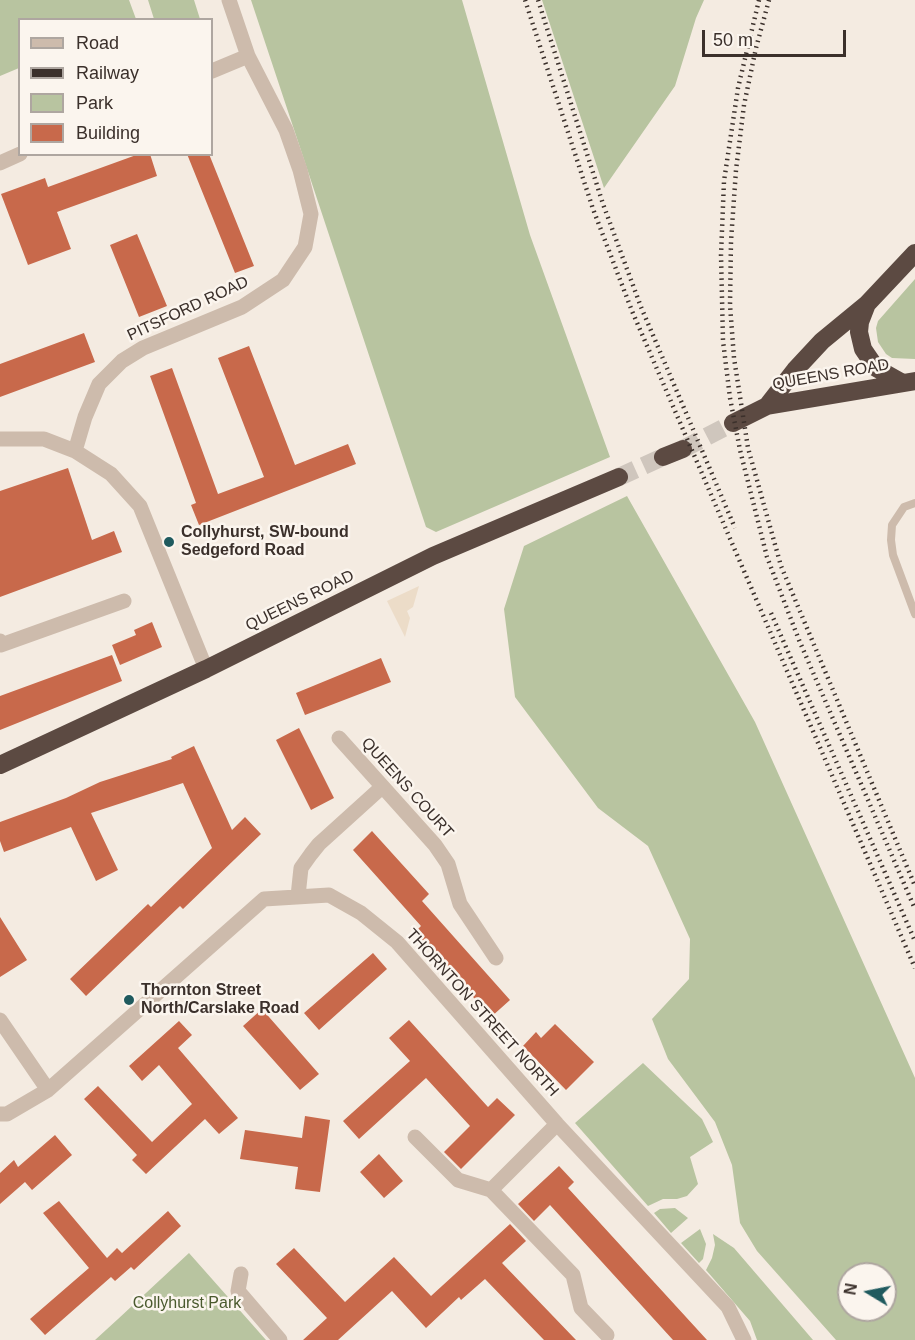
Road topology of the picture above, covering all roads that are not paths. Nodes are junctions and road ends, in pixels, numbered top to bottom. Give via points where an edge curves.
1 (229, 0) edge
2 (248, 56) junction
3 (213, 71) edge
4 (18, 155) edge
5 (0, 163) edge
6 (915, 253) edge
7 (867, 304) junction
8 (908, 382) edge
9 (767, 406) junction
10 (733, 423) tunnel mouth
11 (0, 439) edge
12 (683, 449) tunnel mouth
13 (75, 451) junction
14 (663, 458) tunnel mouth
15 (619, 477) tunnel mouth
16 (915, 503) edge
17 (124, 601) dead end
18 (915, 614) edge
19 (0, 644) edge
20 (206, 669) junction
21 (339, 738) dead end
22 (0, 765) edge
23 (382, 788) junction
24 (298, 896) junction
25 (496, 958) dead end
26 (0, 1020) edge
27 (48, 1090) junction
28 (0, 1114) edge
29 (556, 1124) junction
30 (415, 1137) dead end
31 (491, 1190) junction
32 (241, 1274) dead end
33 (607, 1335) dead end
34 (280, 1340) edge
35 (744, 1340) edge

1 - 2 street, PITSFORD ROAD
2 - 3 street
2 - 13 street, PITSFORD ROAD via 286,130 300,170 311,214 305,247 283,280 242,307 143,348 122,361 99,384
4 - 5 street
6 - 7 highway, QUEENS ROAD
7 - 8 highway, QUEENS ROAD via 859,332 863,349 876,368
7 - 9 highway, QUEENS ROAD via 822,341
8 - 9 highway, QUEENS ROAD
9 - 10 highway, QUEENS ROAD
11 - 13 street via 44,439
12 - 14 highway
13 - 20 street via 111,474 140,506
15 - 20 highway, QUEENS ROAD via 433,556
16 - 18 lane via 904,507 892,525 891,540
17 - 19 street
20 - 22 highway, QUEENS ROAD
21 - 23 street, QUEENS COURT
23 - 24 street via 310,854 301,868
23 - 25 street, QUEENS COURT via 435,844 448,864 460,904
24 - 27 street, THORNTON STREET NORTH via 264,899
24 - 29 street, THORNTON STREET NORTH via 328,895 361,913 397,942
26 - 27 street
27 - 28 street, THORNTON STREET NORTH via 7,1114
29 - 31 street
29 - 35 street, THORNTON STREET NORTH via 728,1307
30 - 31 street via 458,1180
31 - 33 street via 573,1275 581,1308
32 - 34 street via 237,1291

